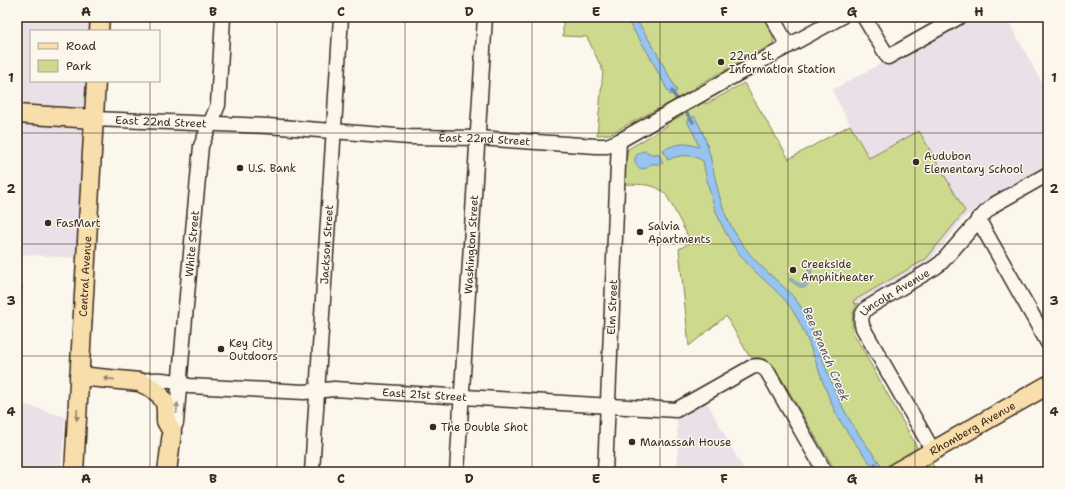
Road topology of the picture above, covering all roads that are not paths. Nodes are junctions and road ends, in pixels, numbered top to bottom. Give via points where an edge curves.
1 (100, 17) edge
2 (223, 17) edge
3 (341, 17) edge
4 (485, 17) edge
5 (772, 17) edge
6 (841, 17) edge
7 (864, 17) edge
8 (959, 17) edge
9 (99, 30) edge
10 (788, 46) junction
11 (96, 82) edge
12 (17, 114) edge
13 (94, 119) junction
14 (211, 124) junction
15 (334, 132) junction
16 (478, 138) junction
17 (619, 141) junction
18 (1048, 174) edge
19 (978, 219) junction
20 (1048, 343) edge
21 (79, 376) junction
22 (140, 382) junction
23 (180, 382) junction
24 (1048, 384) edge
25 (318, 391) junction
26 (461, 396) junction
27 (608, 405) junction
28 (172, 432) junction
29 (933, 451) junction
30 (900, 470) edge
31 (74, 472) edge
32 (167, 472) edge
33 (312, 472) edge
34 (457, 472) edge
35 (605, 472) edge
36 (824, 472) edge

1 - 9 main road
2 - 14 street, White Street via 218,105
3 - 15 street, Jackson Street
4 - 16 street, Washington Street
5 - 10 street
6 - 10 street, East 22nd Street
7 - 8 street via 888,57
10 - 17 street, East 22nd Street
11 - 13 main road, Central Avenue
12 - 13 main road
13 - 14 street, East 22nd Street
13 - 21 main road, Central Avenue
14 - 15 street, East 22nd Street
14 - 23 street, White Street via 201,146
15 - 16 street, East 22nd Street
15 - 25 street, Jackson Street
16 - 17 street, East 22nd Street via 596,146 607,146
16 - 26 street, Washington Street
17 - 27 street, Elm Street
18 - 19 street, Lincoln Avenue via 995,204
19 - 20 street
19 - 29 street, Lincoln Avenue via 941,263 867,308 862,316 863,328
22 -> 21 main road, East 21st Street
21 -> 31 main road, Central Avenue
22 - 23 street, East 21st Street
22 - 28 main road via 152,388 163,399 166,421
23 - 25 street, East 21st Street via 189,386
28 -> 23 street, White Street via 176,423
24 - 29 main road, Rhomberg Avenue
25 - 26 street, East 21st Street via 334,389
25 - 33 street, Jackson Street
26 - 27 street, East 21st Street
26 - 34 street, Washington Street
27 - 35 street, Elm Street
27 - 36 street, East 21st Street via 676,410 752,367 764,367
28 - 32 main road, White Street
29 - 30 main road, Rhomberg Avenue

